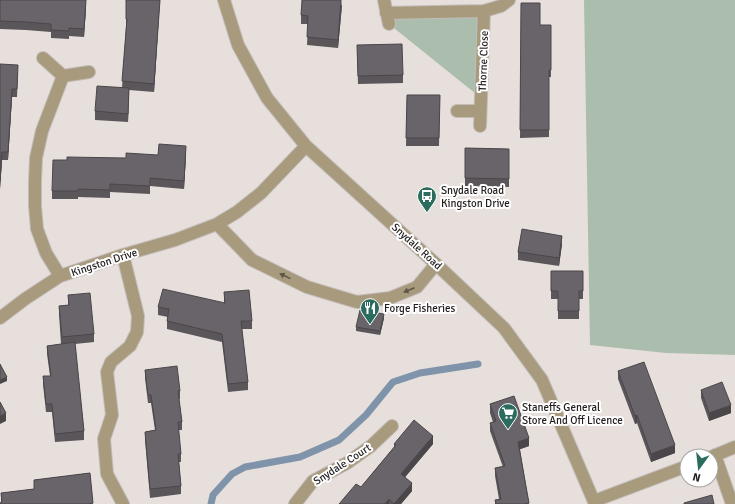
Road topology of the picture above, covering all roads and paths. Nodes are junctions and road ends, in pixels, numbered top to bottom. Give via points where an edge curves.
1 (224, 0) edge
2 (384, 0) edge
3 (509, 0) edge
4 (484, 11) junction
5 (43, 58) dead end
6 (89, 72) dead end
7 (63, 76) junction
8 (457, 111) dead end
9 (480, 111) junction
10 (480, 126) dead end
11 (306, 146) junction
12 (216, 224) junction
13 (123, 255) junction
14 (436, 264) junction
15 (60, 276) junction
16 (0, 318) edge
17 (392, 426) dead end
18 (735, 447) edge
19 (719, 454) edge
20 (679, 469) edge
21 (719, 471) edge
22 (594, 503) edge
23 (123, 504) edge
24 (295, 504) edge
25 (732, 504) edge

1 - 11 street, Snydale Road via 238,45 249,65 268,98
2 - 4 street via 387,19
3 - 4 street via 501,6
4 - 9 street, Thorne Close
5 - 7 street
6 - 7 street
7 - 15 street via 42,131 36,158 35,181 37,229 46,253
8 - 9 street
9 - 10 street, Thorne Close
11 - 12 street, Kingston Drive via 261,193 237,212
11 - 14 street, Snydale Road
12 - 13 street, Kingston Drive via 175,240
14 -> 12 street via 416,287 390,298 357,302 307,287 252,260
13 - 15 street, Kingston Drive
13 - 23 street via 138,316 137,332 130,346 111,362 107,372 112,415 104,439 107,474
14 - 22 street, Snydale Road via 504,328 542,380
15 - 16 street, Kingston Drive
17 - 24 street, Snydale Court via 371,446 347,463 313,481
18 - 19 street
20 - 22 street
21 - 25 street

